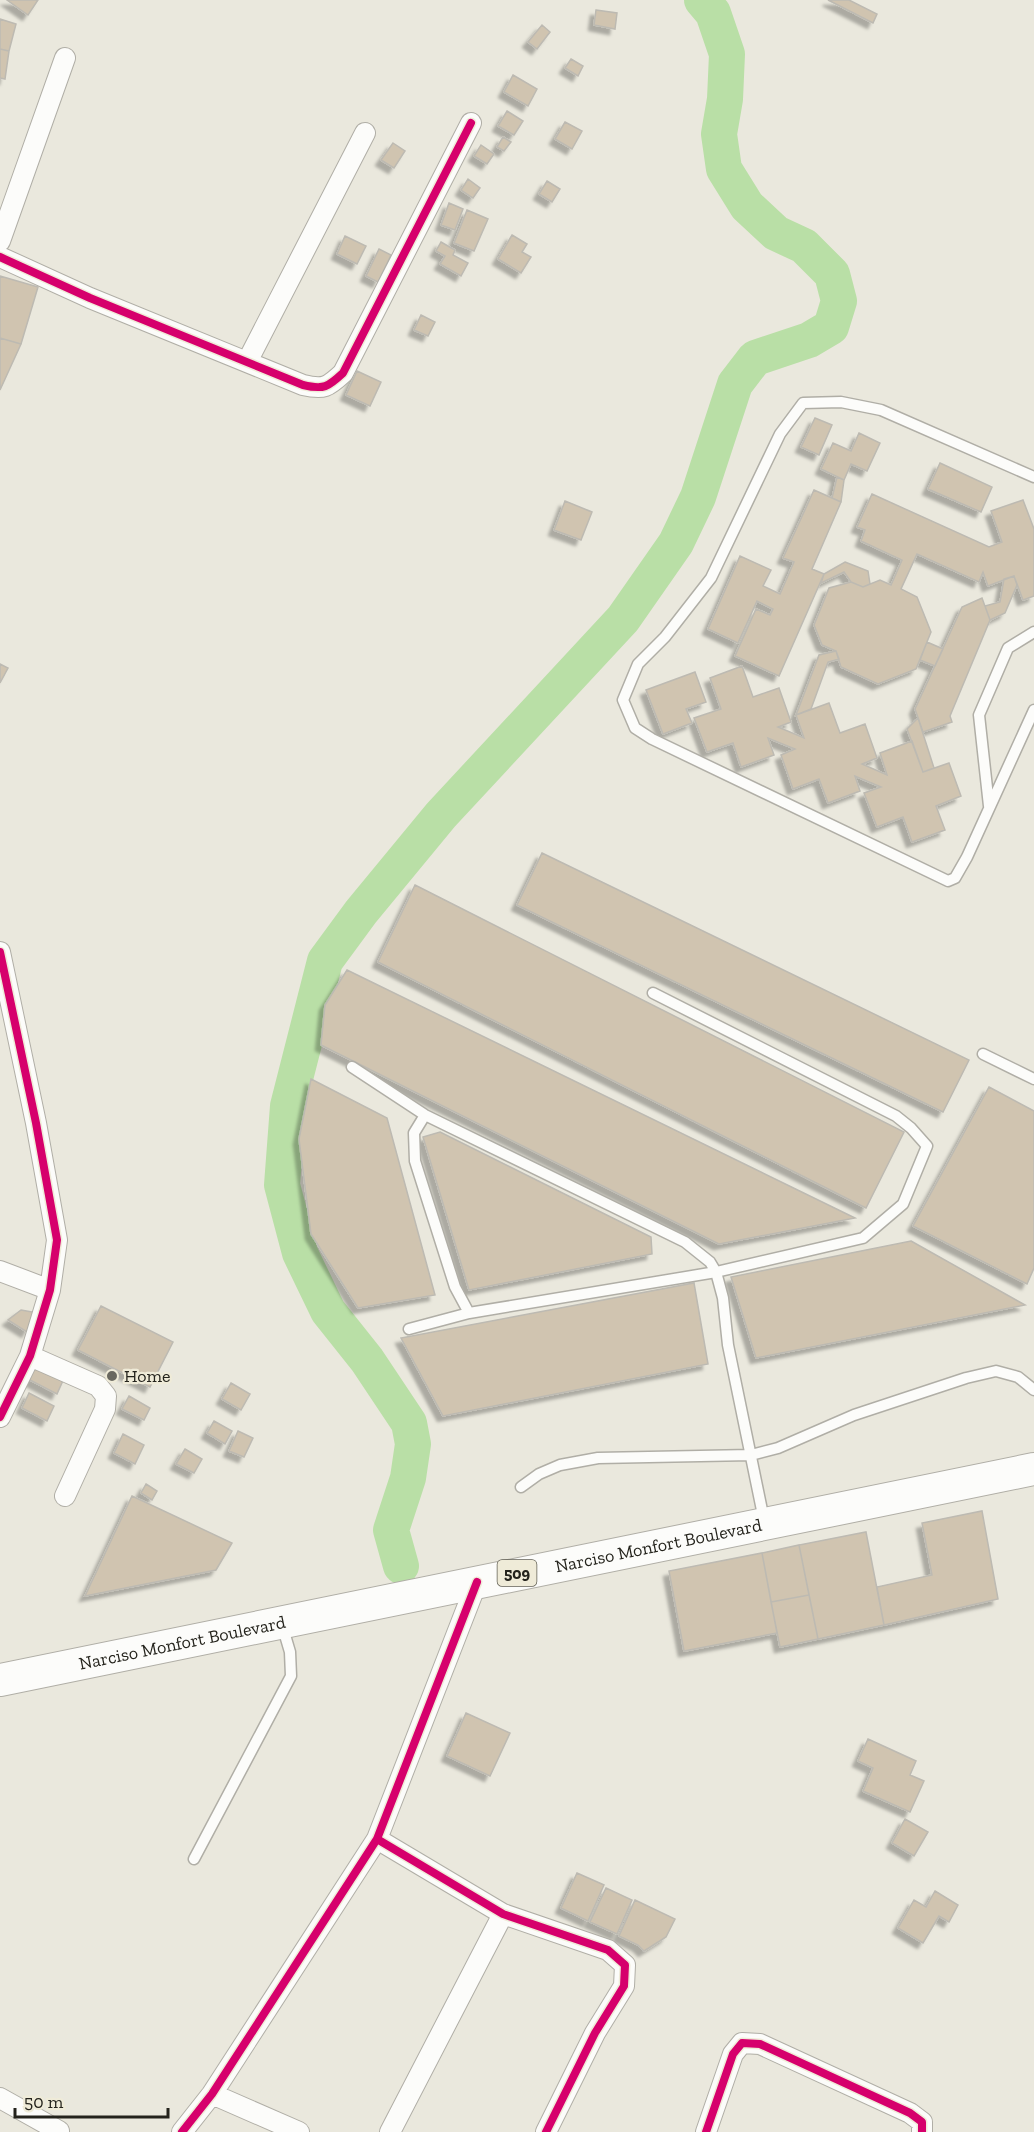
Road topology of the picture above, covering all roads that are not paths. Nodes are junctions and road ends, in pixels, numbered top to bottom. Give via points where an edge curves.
1 (65, 58) dead end
2 (471, 123) dead end
3 (365, 133) dead end
4 (0, 241) edge
5 (0, 257) edge
6 (247, 362) junction
7 (1034, 477) edge
8 (1034, 632) edge
9 (1034, 710) edge
10 (990, 807) junction
11 (0, 952) edge
12 (652, 993) dead end
13 (983, 1054) dead end
14 (352, 1067) dead end
15 (1034, 1079) edge
16 (425, 1115) junction
17 (0, 1271) edge
18 (716, 1272) junction
19 (50, 1290) junction
20 (469, 1313) junction
21 (409, 1329) dead end
22 (30, 1356) junction
23 (1034, 1390) edge
24 (0, 1417) edge
25 (751, 1455) junction
26 (1034, 1469) edge
27 (521, 1486) dead end
28 (65, 1496) dead end
29 (765, 1523) junction
30 (477, 1582) junction
31 (281, 1622) junction
32 (0, 1680) edge
33 (377, 1839) junction
34 (194, 1859) dead end
35 (503, 1914) junction
36 (212, 2094) junction
37 (0, 2098) edge
38 (59, 2131) edge
39 (182, 2132) edge
40 (299, 2132) edge
41 (390, 2132) edge
42 (546, 2132) edge
43 (706, 2132) edge
44 (922, 2132) edge

1 - 4 street
2 - 6 street via 343,373 318,389
3 - 6 street
5 - 6 street
7 - 10 lane via 881,410 841,402 803,403 780,434 711,578 665,638 638,664 623,700 635,728 652,739 948,881 955,878 967,857
8 - 10 lane via 1008,648 979,715
9 - 10 lane
11 - 19 street via 57,1240
12 - 18 lane via 896,1116 927,1146 903,1204 863,1238
13 - 15 lane
14 - 16 lane
16 - 18 lane via 685,1242 710,1262
16 - 20 lane via 414,1133 415,1161 455,1287
17 - 19 street
18 - 20 lane
18 - 25 lane
19 - 22 street
20 - 21 lane
22 - 24 street
22 - 28 street via 98,1386 106,1396 105,1409
23 - 25 lane via 1018,1377 996,1371 854,1415 778,1448
25 - 27 lane via 598,1458 560,1466
25 - 29 lane
26 - 29 main road, Narciso Monfort Boulevard / 509
29 - 30 main road, Narciso Monfort Boulevard / 509
30 - 31 main road, Narciso Monfort Boulevard / 509
30 - 33 street
31 - 32 main road, Narciso Monfort Boulevard / 509
31 - 34 lane via 290,1652 291,1676
33 - 35 street
33 - 36 street
35 - 41 street
35 - 42 street via 608,1950 625,1965 624,1986 595,2033
36 - 39 street
36 - 40 street
37 - 38 street
43 - 44 street via 733,2054 742,2043 760,2044 910,2112 922,2122

